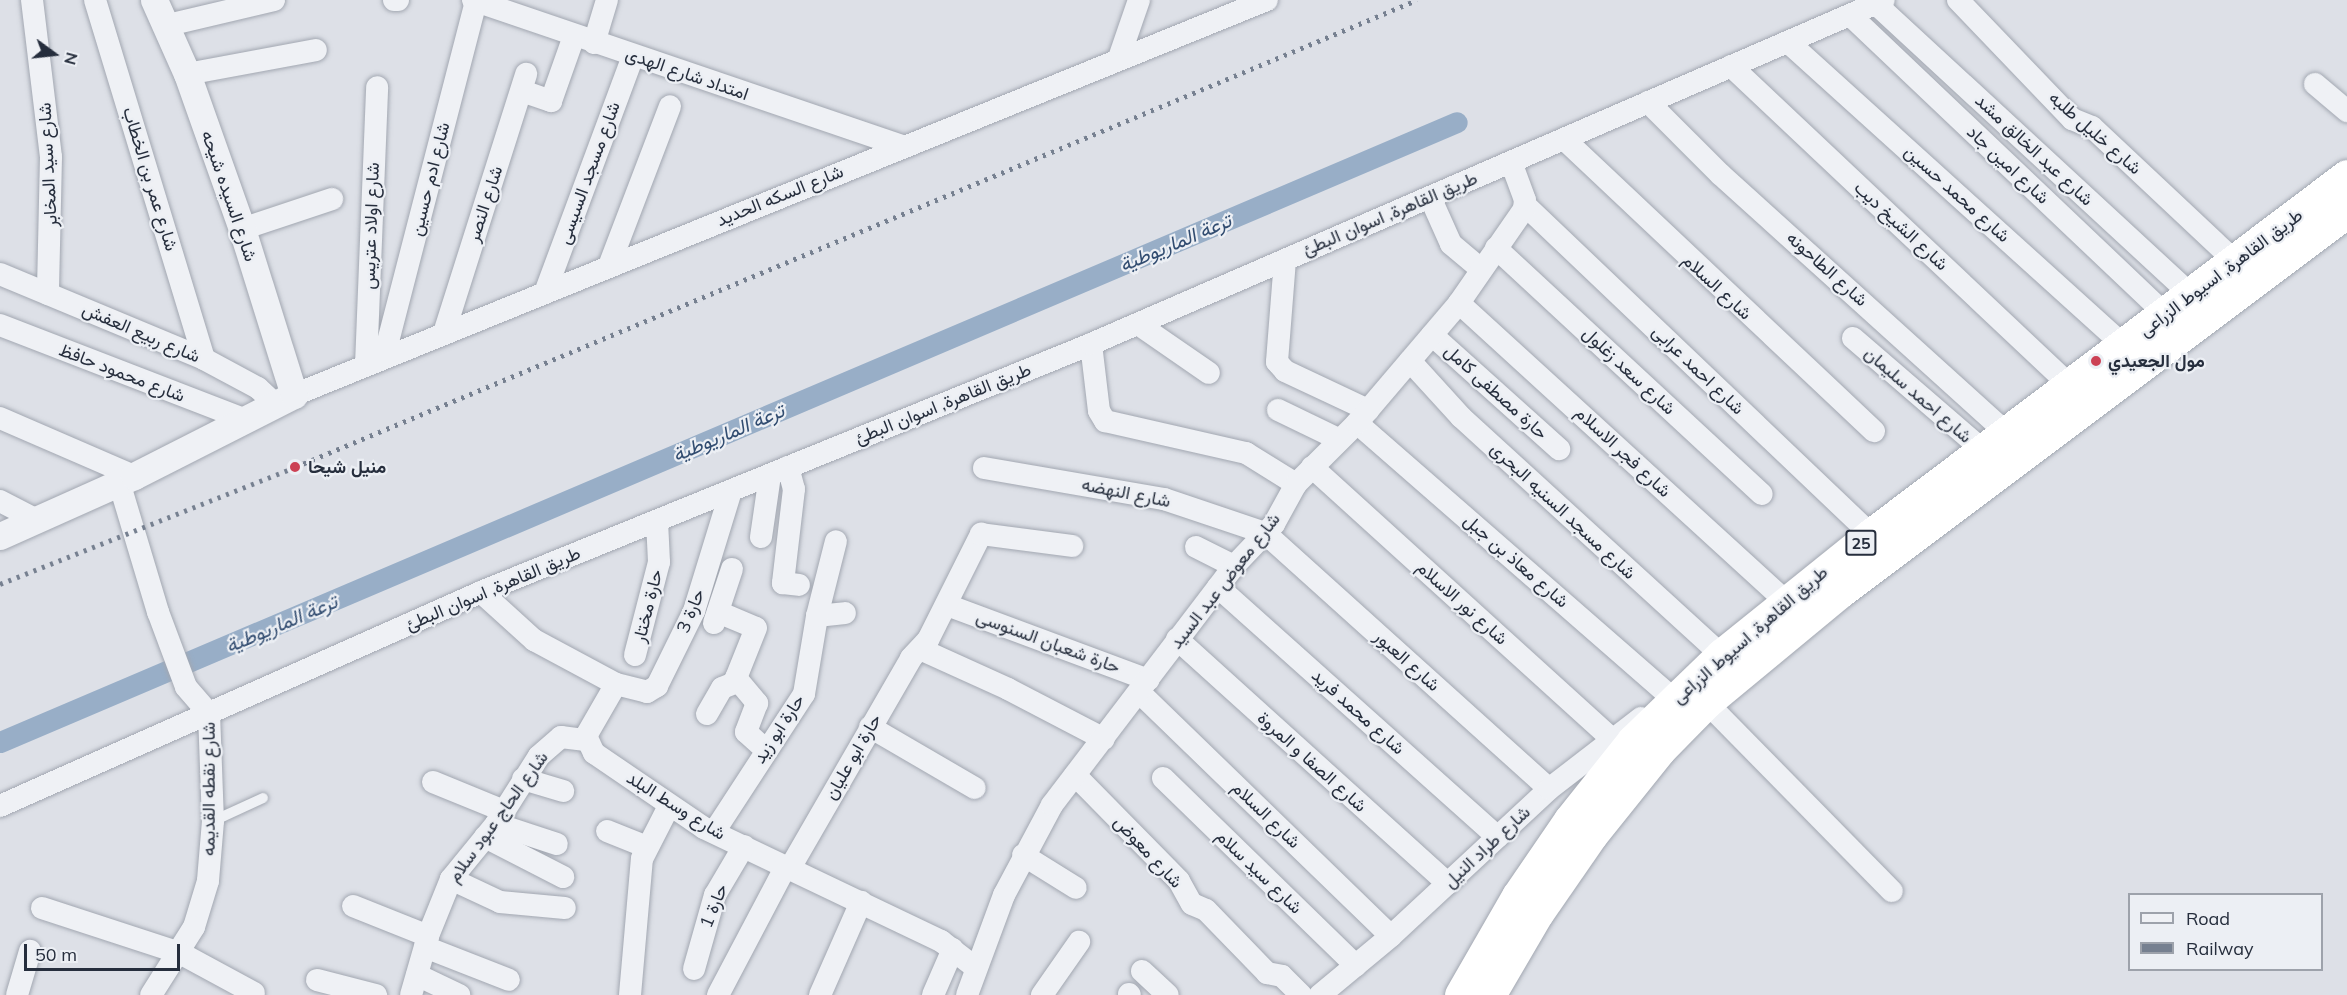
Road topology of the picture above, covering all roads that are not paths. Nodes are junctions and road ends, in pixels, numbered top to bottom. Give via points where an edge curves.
1 (32, 0) edge
2 (95, 0) edge
3 (154, 0) edge
4 (274, 0) edge
5 (607, 0) edge
6 (1139, 0) edge
7 (1958, 0) edge
8 (474, 1) edge
9 (1261, 1) edge
10 (1880, 2) edge
11 (217, 6) edge
12 (508, 6) edge
13 (1850, 15) junction
14 (168, 25) junction
15 (584, 40) junction
16 (1788, 42) junction
17 (316, 50) dead end
18 (633, 56) junction
19 (1119, 58) junction
20 (1731, 66) junction
21 (187, 74) junction
22 (2315, 84) dead end
23 (377, 87) dead end
24 (1648, 102) junction
25 (670, 106) dead end
26 (2347, 111) edge
27 (1564, 139) junction
28 (902, 146) junction
29 (1511, 162) junction
30 (2347, 176) edge
31 (1431, 197) junction
32 (332, 199) dead end
33 (1525, 205) junction
34 (2347, 211) edge
35 (242, 229) junction
36 (1496, 248) junction
37 (1284, 260) junction
38 (2236, 262) junction
39 (609, 266) junction
40 (1481, 269) junction
41 (0, 274) edge
42 (546, 290) junction
43 (48, 294) junction
44 (1460, 303) junction
45 (2179, 305) junction
46 (1138, 324) junction
47 (0, 325) edge
48 (444, 333) junction
49 (1432, 335) junction
50 (1853, 339) dead end
51 (1091, 344) junction
52 (2125, 346) junction
53 (204, 359) junction
54 (375, 361) junction
55 (1410, 361) junction
56 (1209, 373) dead end
57 (2071, 386) junction
58 (284, 399) junction
59 (1278, 410) dead end
60 (1362, 416) junction
61 (0, 418) edge
62 (243, 419) junction
63 (1874, 431) dead end
64 (1338, 439) junction
65 (1996, 443) junction
66 (1559, 449) dead end
67 (1311, 467) junction
68 (984, 468) dead end
69 (779, 471) junction
70 (126, 479) junction
71 (1296, 483) junction
72 (731, 491) junction
73 (1762, 494) dead end
74 (0, 501) edge
75 (37, 520) junction
76 (657, 521) junction
77 (1265, 533) junction
78 (1871, 535) junction
79 (0, 536) edge
80 (760, 537) dead end
81 (836, 541) dead end
82 (1072, 546) dead end
83 (1196, 548) dead end
84 (1234, 566) junction
85 (732, 569) dead end
86 (799, 585) dead end
87 (1218, 587) junction
88 (481, 592) junction
89 (1786, 602) junction
90 (947, 605) junction
91 (845, 613) dead end
92 (817, 616) junction
93 (1177, 639) junction
94 (920, 649) junction
95 (635, 655) dead end
96 (1722, 655) junction
97 (737, 682) junction
98 (616, 684) junction
99 (1145, 686) junction
100 (1681, 704) junction
101 (209, 713) junction
102 (707, 714) dead end
103 (870, 727) junction
104 (1104, 739) junction
105 (586, 740) junction
106 (1612, 740) junction
107 (766, 750) junction
108 (1075, 775) junction
109 (1163, 778) dead end
110 (523, 779) junction
111 (433, 782) dead end
112 (975, 788) dead end
113 (1550, 789) junction
114 (563, 791) dead end
115 (263, 798) dead end
116 (0, 806) edge
117 (669, 806) junction
118 (213, 821) junction
119 (495, 824) junction
120 (607, 831) dead end
121 (714, 832) junction
122 (1498, 837) junction
123 (557, 844) dead end
124 (744, 846) junction
125 (647, 847) junction
126 (1023, 855) junction
127 (788, 867) junction
128 (563, 877) dead end
129 (451, 879) junction
130 (1448, 884) junction
131 (1076, 888) dead end
132 (1892, 891) dead end
133 (861, 902) junction
134 (353, 906) dead end
135 (42, 908) dead end
136 (565, 908) dead end
137 (1391, 936) junction
138 (427, 941) junction
139 (1079, 942) dead end
140 (953, 949) junction
141 (30, 951) dead end
142 (180, 953) junction
143 (1356, 966) junction
144 (976, 968) junction
145 (694, 969) dead end
146 (1142, 971) dead end
147 (317, 980) dead end
148 (509, 980) dead end
149 (414, 985) edge
150 (254, 993) dead end
151 (17, 995) edge
152 (151, 995) edge
153 (376, 995) edge
154 (459, 995) edge
155 (630, 995) edge
156 (718, 995) edge
157 (820, 995) edge
158 (933, 995) edge
159 (967, 995) edge
160 (1042, 995) edge
161 (1168, 995) edge
162 (1301, 995) edge
163 (1320, 995) edge
164 (1461, 995) edge
165 (1489, 995) edge

1 - 43 street, شارع سيد المخابر via 51,157
2 - 53 street, شارع عمر بن الخطاب
3 - 14 street, شارع السيده شيحه
4 - 11 street
5 - 15 street
6 - 19 street
7 - 38 street, شارع خليل طلبه via 2072,119 2092,127
8 - 12 street, امتداد شارع الهدى
8 - 54 street, شارع ادم حسين
9 - 19 street, شارع السكه الحديد
10 - 13 street, طريق القاهرة, اسوان البطئ
10 - 45 street, شارع عبد الخالق مشد
11 - 14 street
12 - 15 street, امتداد شارع الهدى
13 - 16 street, طريق القاهرة, اسوان البطئ
13 - 45 street, شارع امين جاد
14 - 21 street, شارع السيده شيحه
15 - 18 street, امتداد شارع الهدى
15 - 48 street, شارع النصر via 551,101 524,83
16 - 20 street, طريق القاهرة, اسوان البطئ
16 - 52 street, شارع محمد حسين
17 - 21 street
18 - 28 street, امتداد شارع الهدى
18 - 42 street, شارع مسجد السيسى
19 - 28 street, شارع السكه الحديد
20 - 24 street, طريق القاهرة, اسوان البطئ
20 - 57 street, شارع الشيخ ديب
21 - 35 street, شارع السيده شيحه
22 - 26 street
23 - 54 street, شارع اولاد عتريس
24 - 27 street, طريق القاهرة, اسوان البطئ
24 - 65 street, شارع الطاحونه
25 - 39 street
27 - 29 street, طريق القاهرة, اسوان البطئ
27 - 63 street, شارع السلام
28 - 39 street, شارع السكه الحديد
29 - 31 street, طريق القاهرة, اسوان البطئ
29 - 33 street
30 - 38 highway, طريق القاهرة, اسيوط الزراعى / 25
31 - 37 street, طريق القاهرة, اسوان البطئ
31 - 40 street via 1451,244
32 - 35 street
33 - 36 street, شارع معوض عبد السيد
33 - 78 street, شارع احمد عرابى
34 - 100 highway, طريق القاهرة, اسيوط الزراعى / 25 via 1839,592
35 - 58 street, شارع السيده شيحه
36 - 40 street, شارع معوض عبد السيد
36 - 73 street, شارع سعد زغلول
37 - 46 street, طريق القاهرة, اسوان البطئ
37 - 60 street, شارع معاذ بن جبل via 1277,362 1285,371
38 - 45 highway, طريق القاهرة, اسيوط الزراعى / 25
39 - 42 street, شارع السكه الحديد
40 - 44 street, شارع معوض عبد السيد
41 - 43 street, شارع ربيع العفش
42 - 48 street, شارع السكه الحديد
43 - 53 street, شارع ربيع العفش
44 - 49 street, شارع معوض عبد السيد
44 - 89 street, شارع فجر الاسلام
45 - 52 highway, طريق القاهرة, اسيوط الزراعى / 25
46 - 51 street, طريق القاهرة, اسوان البطئ
46 - 56 street
47 - 62 street, شارع محمود حافظ
48 - 54 street, شارع السكه الحديد
49 - 55 street, شارع معوض عبد السيد
49 - 66 street, حارة مصطفى كامل
50 - 65 street, شارع احمد سليمان
51 - 69 street, طريق القاهرة, اسوان البطئ
51 - 71 street via 1099,411 1105,422 1246,453
52 - 57 highway, طريق القاهرة, اسيوط الزراعى / 25
53 - 58 street, شارع ربيع العفش
54 - 58 street, شارع السكه الحديد
55 - 60 street, شارع معوض عبد السيد
55 - 96 street, شارع مسجد السنيه البحرى via 1461,417
57 - 65 highway, طريق القاهرة, اسيوط الزراعى / 25
58 - 62 street
59 - 64 street
60 - 64 street, شارع معوض عبد السيد
60 - 100 street, شارع معاذ بن جبل
61 - 70 street
62 - 70 street
64 - 67 street, شارع معوض عبد السيد
65 - 78 highway, طريق القاهرة, اسيوط الزراعى / 25
67 - 71 street, شارع معوض عبد السيد
67 - 106 street, شارع نور الاسلام
68 - 77 street, شارع النهضه via 1164,499
69 - 72 street, طريق القاهرة, اسوان البطئ
69 - 80 street
69 - 86 street via 794,489 783,584
70 - 75 street
70 - 101 street via 158,612 186,687
71 - 77 street, شارع معوض عبد السيد
72 - 76 street, طريق القاهرة, اسوان البطئ
72 - 98 street, حارة 3 via 694,611 657,686 647,692
74 - 75 street
75 - 79 street
76 - 88 street, طريق القاهرة, اسوان البطئ
76 - 95 street, حارة مختار via 657,573
77 - 84 street, شارع معوض عبد السيد
77 - 113 street, شارع العبور
78 - 89 highway, طريق القاهرة, اسيوط الزراعى / 25
81 - 92 street, حارة ابو زيد
82 - 90 street, حارة ابو عليان via 983,532
83 - 84 street
84 - 87 street, شارع معوض عبد السيد
85 - 97 street via 716,618 756,628
87 - 93 street, شارع معوض عبد السيد
87 - 122 street, شارع محمد فريد
88 - 98 street via 534,640
88 - 101 street, طريق القاهرة, اسوان البطئ
89 - 96 highway, طريق القاهرة, اسيوط الزراعى / 25
90 - 94 street, حارة ابو عليان
90 - 99 street, حارة شعبان السنوسى
91 - 92 street
92 - 107 street, حارة ابو زيد via 804,694
93 - 99 street, شارع معوض عبد السيد
93 - 130 street, شارع الصفا و المروة
94 - 103 street, حارة ابو عليان
94 - 104 street
96 - 100 highway, طريق القاهرة, اسيوط الزراعى / 25
97 - 102 street via 722,688
97 - 107 street via 757,703 746,732
98 - 105 street
99 - 104 street, شارع معوض عبد السيد
99 - 137 street, شارع السلام
100 - 106 street, شارع طراد النيل via 1638,719
100 - 132 street, شارع معاذ بن جبل
100 - 164 highway, طريق القاهرة, اسيوط الزراعى / 25 via 1598,784 1543,858
100 - 165 highway, طريق القاهرة, اسيوط الزراعى / 25 via 1659,750 1591,835 1537,913
101 - 116 street, طريق القاهرة, اسوان البطئ
101 - 118 street, شارع نقطه القديمه
103 - 112 street
103 - 127 street, حارة ابو عليان
104 - 108 street, شارع معوض عبد السيد
105 - 110 street, شارع الحاج عبود سلام via 561,737 539,756
105 - 117 street, شارع وسط البلد via 594,753
106 - 113 street, شارع طراد النيل
107 - 121 street, حارة ابو زيد
108 - 126 street, شارع معوض عبد السيد
108 - 162 street, شارع معوض via 1179,881 1192,904 1206,910 1267,973 1282,976
109 - 143 street, شارع سيد سلام
110 - 114 street
110 - 119 street, شارع الحاج عبود سلام
111 - 119 street
113 - 122 street, شارع طراد النيل
115 - 118 lane
117 - 121 street, شارع وسط البلد
117 - 125 street
118 - 142 street, شارع نقطه القديمه via 208,881 194,927
119 - 123 street
119 - 128 street
119 - 129 street, شارع الحاج عبود سلام
120 - 125 street
121 - 124 street, شارع وسط البلد
122 - 130 street, شارع طراد النيل
124 - 127 street, شارع وسط البلد
124 - 145 street, حارة 1 via 715,895
125 - 155 street via 636,889
126 - 131 street
126 - 144 street, شارع معوض عبد السيد
127 - 133 street, شارع وسط البلد
127 - 156 street, حارة ابو عليان
129 - 136 street via 500,902
129 - 138 street, شارع الحاج عبود سلام
130 - 137 street, شارع طراد النيل
133 - 140 street, شارع وسط البلد
133 - 157 street
134 - 138 street
135 - 142 street
137 - 143 street, شارع طراد النيل
138 - 148 street
138 - 149 street, شارع الحاج عبود سلام
139 - 160 street
140 - 144 street, شارع وسط البلد
140 - 158 street
141 - 151 street
142 - 150 street
142 - 152 street, شارع نقطه القديمه
143 - 163 street, شارع طراد النيل
144 - 159 street, شارع معوض عبد السيد
146 - 161 street
147 - 153 street
149 - 154 street

